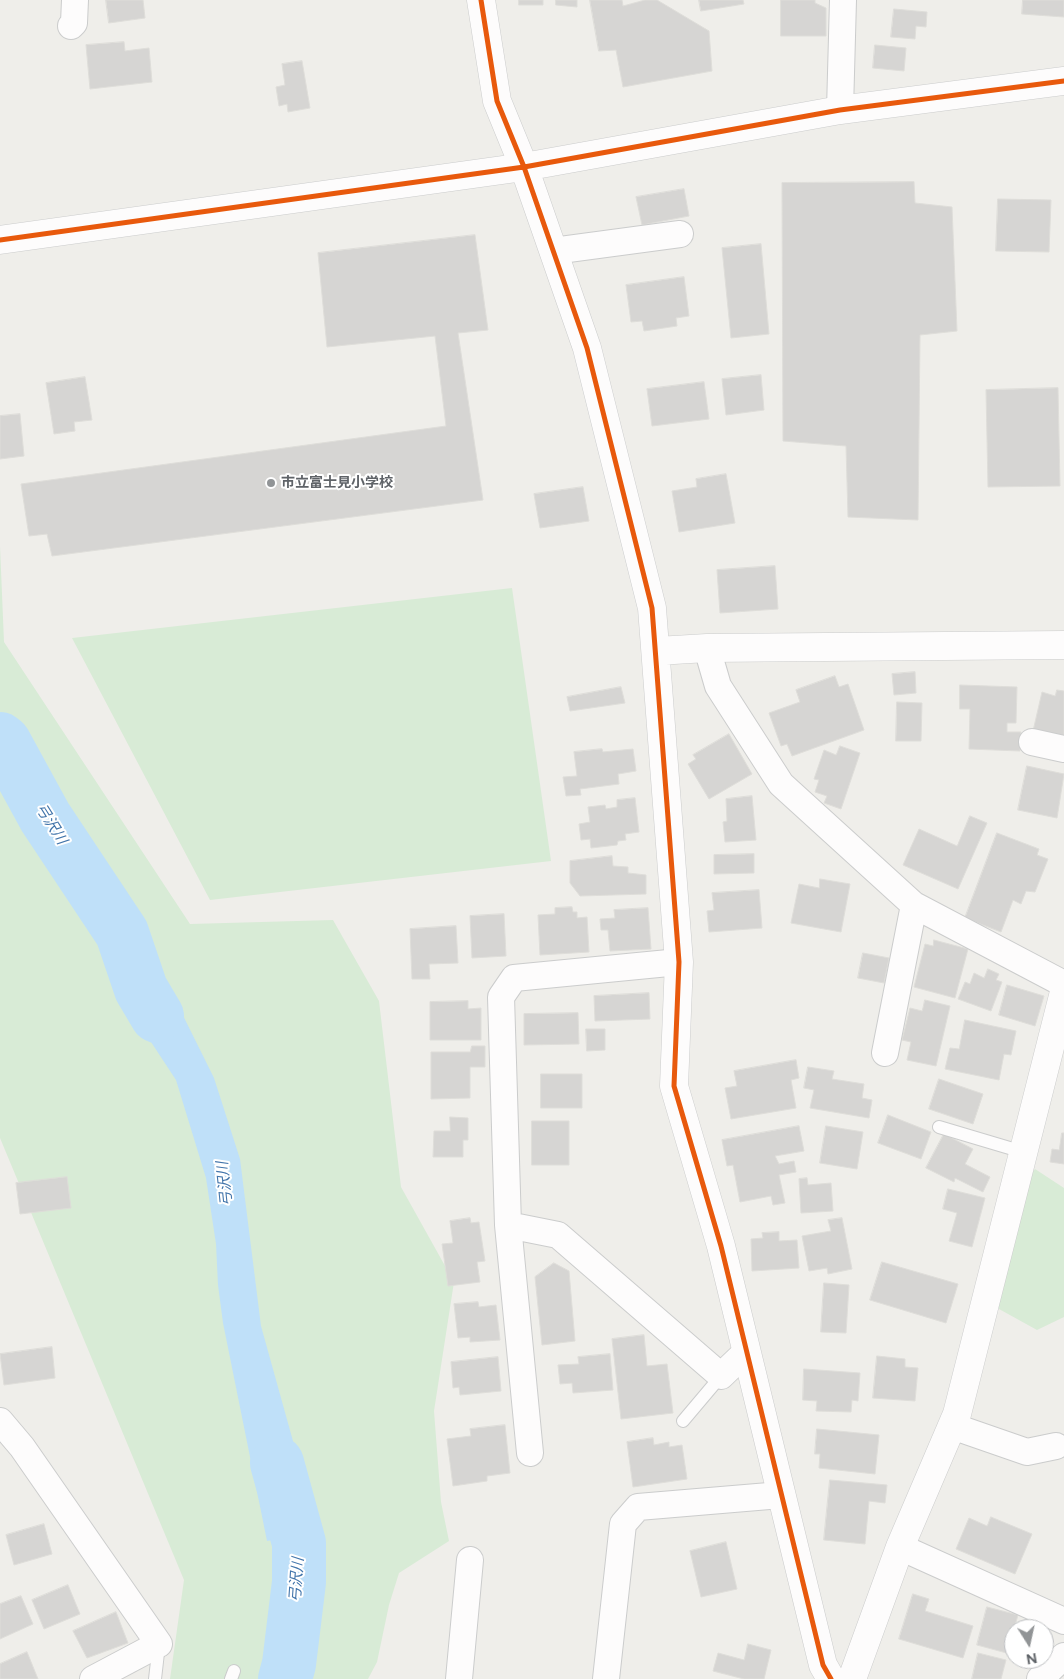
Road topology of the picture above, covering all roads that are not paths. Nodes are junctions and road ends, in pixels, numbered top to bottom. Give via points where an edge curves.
1 (75, 0) edge
2 (481, 0) edge
3 (843, 0) edge
4 (71, 26) dead end
5 (1064, 81) edge
6 (840, 110) junction
7 (524, 167) junction
8 (680, 234) dead end
9 (0, 240) edge
10 (553, 250) junction
11 (1064, 645) edge
12 (707, 648) junction
13 (657, 651) junction
14 (1032, 742) dead end
15 (1064, 749) edge
16 (914, 905) junction
17 (679, 962) junction
18 (1064, 984) edge
19 (1064, 992) edge
20 (885, 1053) dead end
21 (939, 1127) dead end
22 (1023, 1152) junction
23 (508, 1225) junction
24 (746, 1352) junction
25 (721, 1376) junction
26 (0, 1421) edge
27 (683, 1421) dead end
28 (952, 1426) junction
29 (1056, 1446) dead end
30 (530, 1453) dead end
31 (781, 1495) junction
32 (900, 1548) junction
33 (470, 1560) dead end
34 (1064, 1620) edge
35 (159, 1644) junction
36 (1064, 1658) edge
37 (93, 1679) edge
38 (155, 1679) edge
39 (459, 1679) edge
40 (606, 1679) edge
41 (832, 1679) edge
42 (852, 1679) edge
43 (1040, 1679) edge

1 - 4 street
2 - 7 street via 496,101
3 - 6 street
5 - 6 street
6 - 7 street
7 - 9 street
7 - 10 street
8 - 10 street
10 - 13 street via 587,348 652,608
11 - 12 street
12 - 13 street
12 - 16 street via 718,686 781,784
13 - 17 street
14 - 15 street
16 - 18 street
16 - 20 street
17 - 23 street via 514,978 501,997
17 - 24 street via 674,1086 721,1246
19 - 22 street
21 - 22 lane
22 - 28 street
23 - 25 street via 558,1235
23 - 30 street
24 - 25 street
24 - 31 street
25 - 27 lane
26 - 35 street via 22,1447
28 - 29 street via 1027,1452
28 - 32 street
31 - 40 street via 638,1507 623,1524
31 - 41 street via 823,1665
32 - 34 street
32 - 42 street
33 - 39 street
35 - 37 street
35 - 38 lane
36 - 43 street

